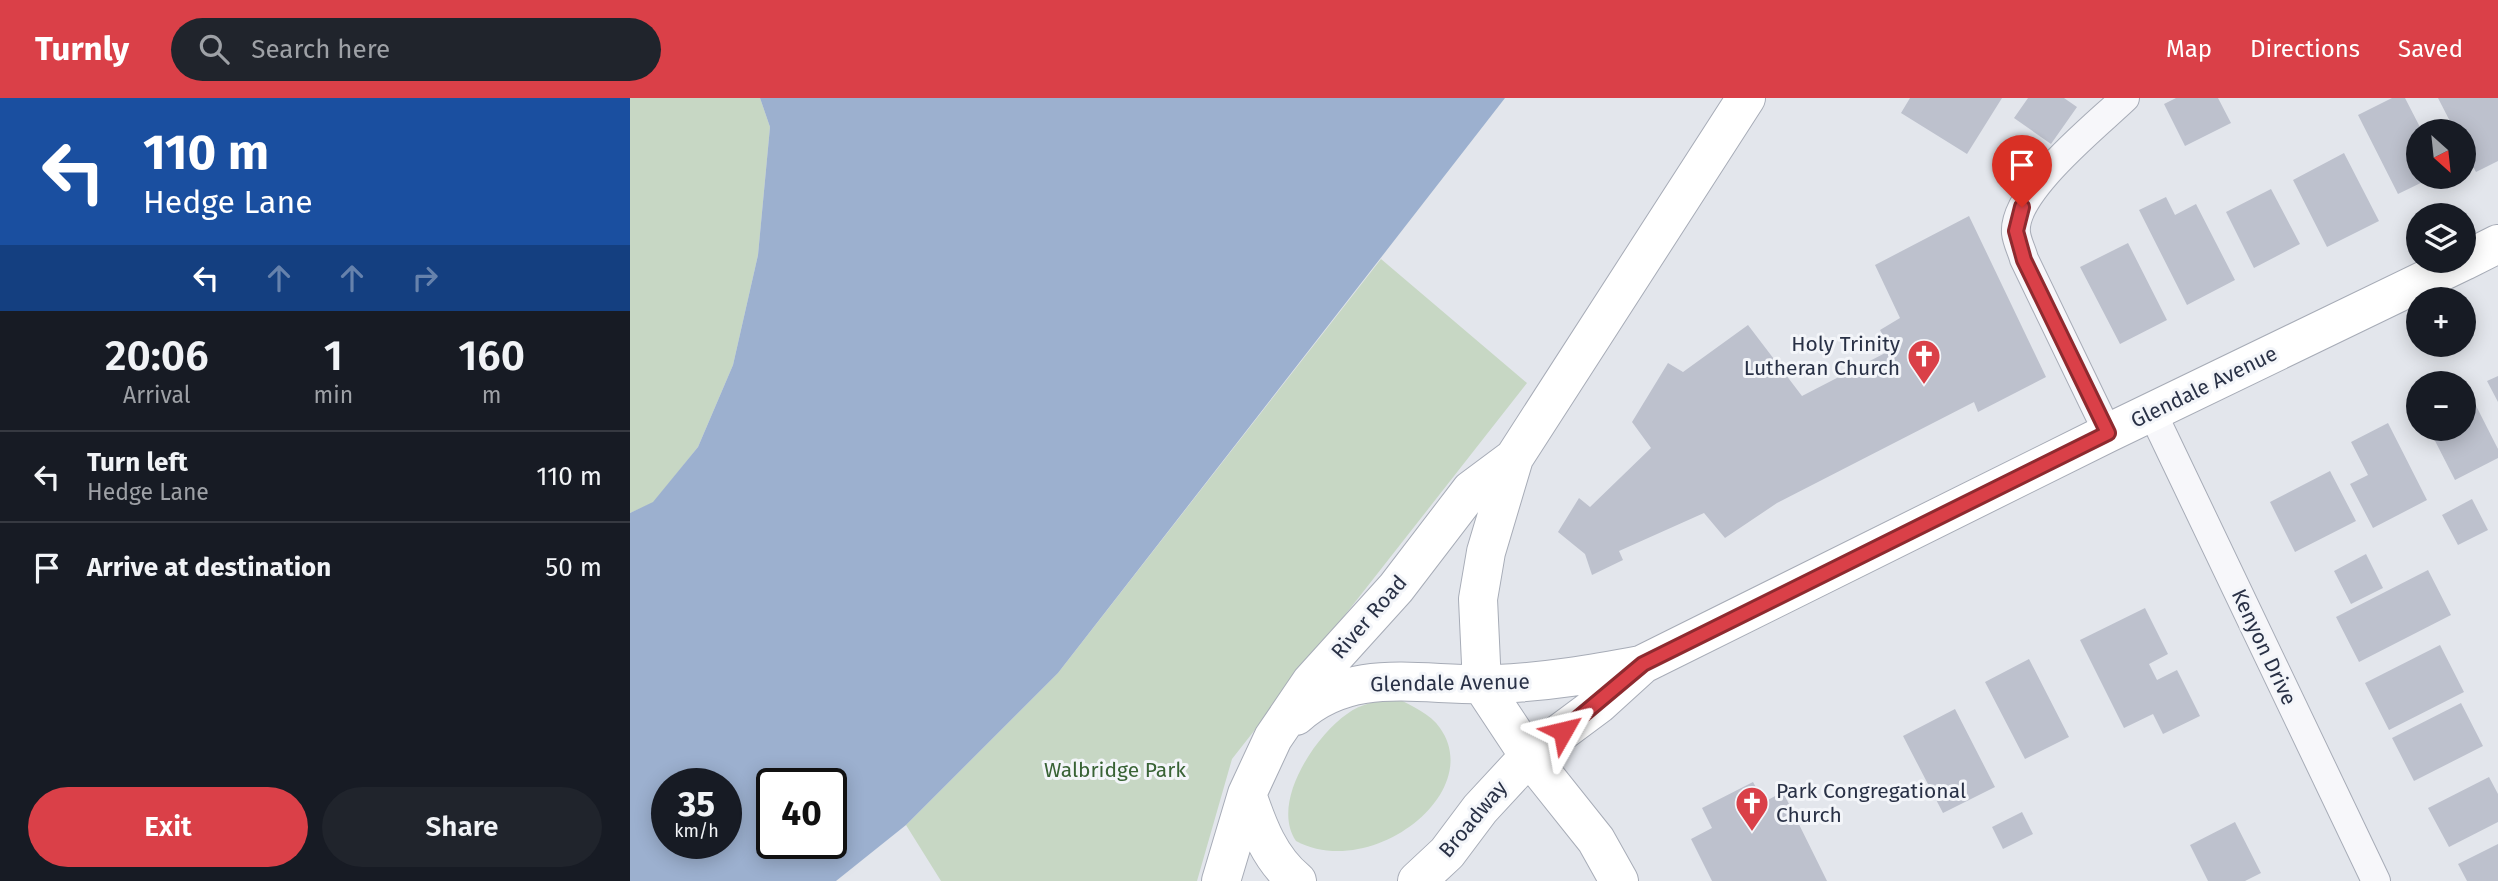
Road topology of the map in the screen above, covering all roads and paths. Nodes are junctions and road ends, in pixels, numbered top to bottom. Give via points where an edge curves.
1 (1746, 98) edge
2 (2125, 98) edge
3 (2498, 244) edge
4 (2476, 255) edge
5 (2439, 273) edge
6 (2152, 412) junction
7 (2108, 433) junction
8 (1514, 458) junction
9 (1643, 664) junction
10 (1482, 685) junction
11 (1273, 738) junction
12 (1529, 757) junction
13 (1247, 794) junction
14 (1221, 881) edge
15 (1297, 881) edge
16 (1417, 881) edge
17 (1619, 881) edge
18 (2376, 881) edge

1 - 8 street, River Road
2 - 7 street via 2040,181 2022,207 2016,231 2024,260
3 - 4 street, Glendale Avenue
5 - 6 street, Glendale Avenue
6 - 7 street, Glendale Avenue
6 - 18 street, Kenyon Drive
7 - 9 street, Glendale Avenue
8 - 10 street, River Road via 1486,552 1478,599
8 - 11 street, River Road via 1471,490 1396,588 1311,682
9 - 10 street, Glendale Avenue via 1575,677
9 - 12 street, Glendale Avenue
10 - 11 street, Glendale Avenue via 1395,679 1354,685 1311,703
10 - 12 street
11 - 13 street, River Road
12 - 16 street, Broadway
12 - 17 street via 1596,840
13 - 14 street
13 - 15 street via 1262,836

